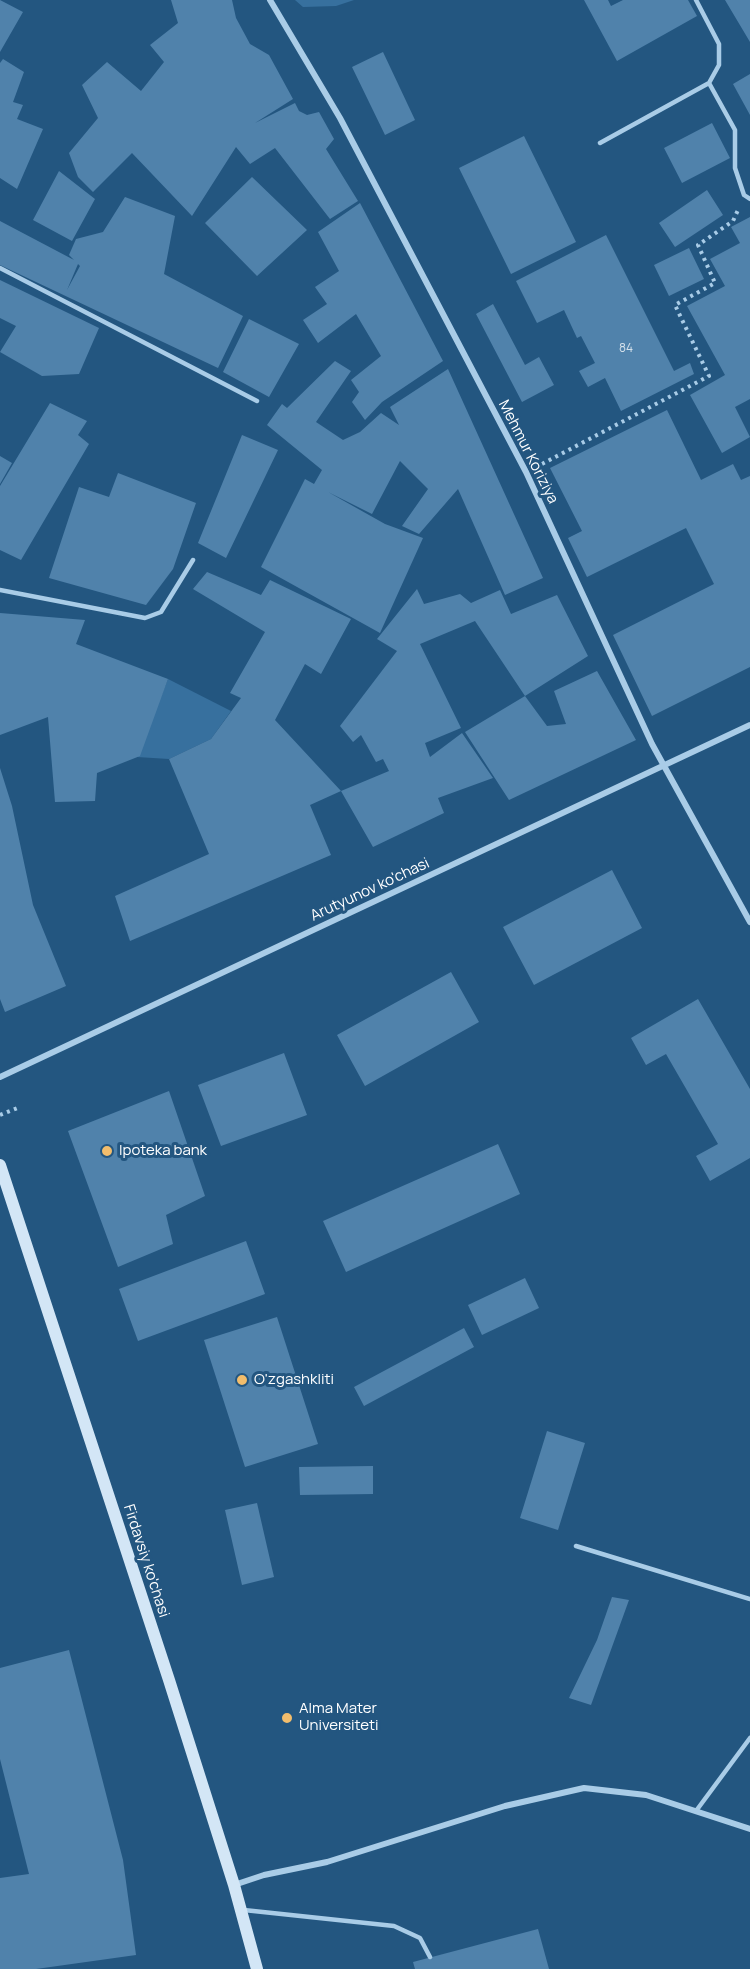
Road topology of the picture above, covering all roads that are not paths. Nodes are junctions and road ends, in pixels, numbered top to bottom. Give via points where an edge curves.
1 (270, 0) edge
2 (696, 0) edge
3 (709, 83) junction
4 (600, 143) dead end
5 (750, 198) edge
6 (0, 268) edge
7 (257, 401) dead end
8 (194, 560) dead end
9 (0, 591) edge
10 (750, 725) edge
11 (663, 766) junction
12 (750, 922) edge
13 (0, 1077) edge
14 (0, 1165) edge
15 (576, 1546) dead end
16 (750, 1599) edge
17 (750, 1738) edge
18 (696, 1811) junction
19 (750, 1828) edge
20 (234, 1885) junction
21 (240, 1910) junction
22 (430, 1957) dead end
23 (257, 1969) edge

1 - 11 street, Mehmur Koriziya via 340,118 526,472
2 - 3 lane via 719,44 719,65
3 - 4 lane
3 - 5 lane via 735,130 735,168 744,195
6 - 7 lane
8 - 9 lane via 161,612 145,618
10 - 11 street, Arutyunov ko'chasi
11 - 12 street, Mehmur Koriziya
11 - 13 street, Arutyunov ko'chasi
14 - 20 main road, Firdavsiy ko'chasi
15 - 16 lane
17 - 18 lane
18 - 19 street
18 - 20 street via 646,1795 584,1788 505,1806 327,1862
20 - 21 main road, Firdavsiy ko'chasi
21 - 22 lane via 394,1926 420,1938
21 - 23 main road, Firdavsiy ko'chasi

